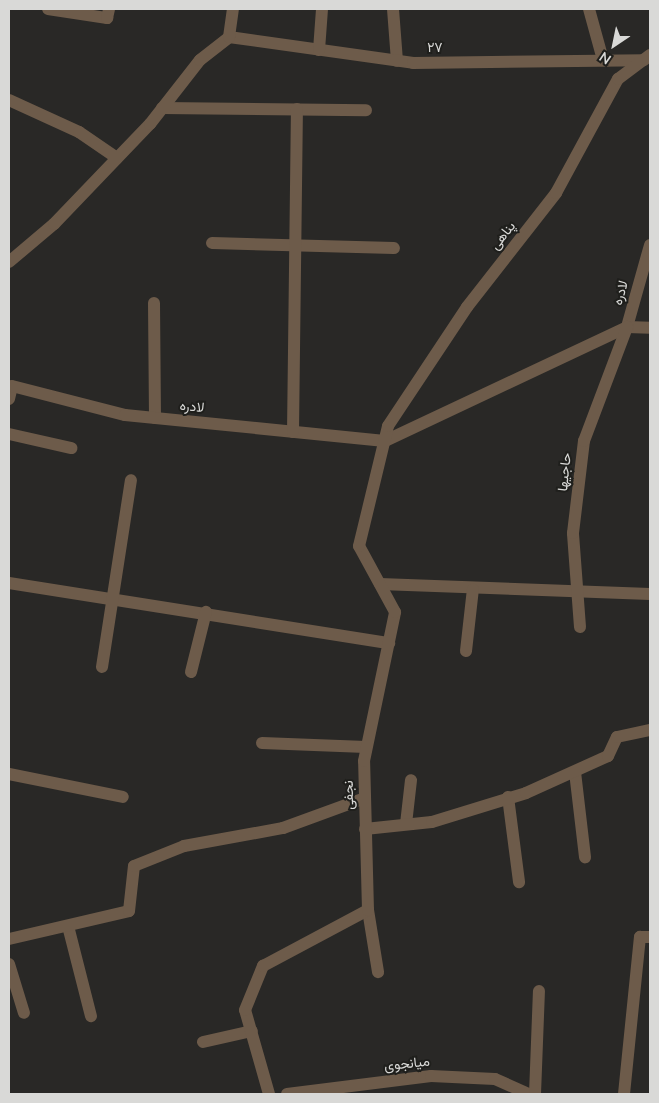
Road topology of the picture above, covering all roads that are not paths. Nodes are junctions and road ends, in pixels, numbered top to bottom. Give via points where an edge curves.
1 (48, 9) edge
2 (233, 9) edge
3 (322, 9) edge
4 (394, 9) edge
5 (589, 9) edge
6 (108, 14) edge
7 (229, 37) junction
8 (319, 50) junction
9 (647, 58) edge
10 (603, 60) junction
11 (397, 61) junction
12 (9, 100) edge
13 (162, 108) junction
14 (297, 109) junction
15 (366, 110) dead end
16 (117, 158) junction
17 (212, 243) dead end
18 (295, 245) junction
19 (650, 245) edge
20 (394, 248) dead end
21 (9, 262) edge
22 (154, 303) dead end
23 (627, 327) junction
24 (650, 328) edge
25 (9, 399) edge
26 (155, 418) junction
27 (293, 432) junction
28 (9, 434) edge
29 (385, 441) junction
30 (71, 448) dead end
31 (131, 480) dead end
32 (9, 583) edge
33 (380, 584) junction
34 (473, 589) junction
35 (576, 589) junction
36 (650, 594) edge
37 (112, 600) junction
38 (206, 612) junction
39 (580, 626) dead end
40 (389, 643) junction
41 (466, 652) dead end
42 (102, 667) dead end
43 (191, 672) dead end
44 (650, 730) edge
45 (262, 743) dead end
46 (366, 747) junction
47 (575, 772) junction
48 (9, 774) edge
49 (411, 780) dead end
50 (123, 796) dead end
51 (508, 797) junction
52 (364, 798) junction
53 (406, 824) junction
54 (365, 829) junction
55 (585, 857) dead end
56 (519, 882) dead end
57 (368, 910) junction
58 (68, 926) junction
59 (650, 937) edge
60 (9, 939) edge
61 (9, 964) edge
62 (378, 972) dead end
63 (539, 991) dead end
64 (24, 1014) dead end
65 (90, 1016) dead end
66 (252, 1031) junction
67 (203, 1042) dead end
68 (269, 1094) edge
69 (287, 1094) edge
70 (528, 1094) edge
71 (535, 1094) edge
72 (624, 1094) edge

1 - 6 street
2 - 7 street
3 - 8 street
4 - 11 street
5 - 10 street
7 - 8 street, ۲۷
7 - 13 street via 200,60
8 - 11 street, ۲۷
9 - 10 street, ۲۷
9 - 29 street, پناهی via 618,80 556,193 467,307 388,426
10 - 11 street, ۲۷
12 - 16 street via 79,132
13 - 14 street
13 - 16 street
14 - 15 street
14 - 18 street
16 - 21 street via 54,224
17 - 18 street
18 - 20 street
18 - 27 street
19 - 23 street, لادره
22 - 26 street
23 - 24 street, لادره
23 - 29 street
23 - 35 street, حاجیها via 584,441 573,533
25 - 26 street, لادره via 12,386
26 - 27 street, لادره
27 - 29 street, لادره
28 - 30 street
29 - 33 street, نجفی via 360,546
31 - 37 street
32 - 37 street
33 - 34 street
33 - 40 street, نجفی via 395,612
34 - 35 street
34 - 41 street
35 - 36 street
35 - 39 street, حاجیها
37 - 38 street
37 - 42 street
38 - 40 street
38 - 43 street
40 - 46 street, نجفی
44 - 47 street via 617,737 608,756
45 - 46 street
46 - 52 street, نجفی
47 - 51 street
47 - 55 street
48 - 50 street
49 - 53 street
51 - 53 street via 432,822
51 - 56 street
52 - 54 street, نجفی
52 - 58 street via 282,828 184,846 134,866 129,911
53 - 54 street
54 - 57 street, نجفی
57 - 62 street, نجفی
57 - 66 street via 263,966 245,1010
58 - 60 street
58 - 65 street
59 - 72 street via 640,937
61 - 64 street
63 - 71 street
66 - 67 street
66 - 68 street
69 - 70 street, میانجوی via 431,1076 495,1079

